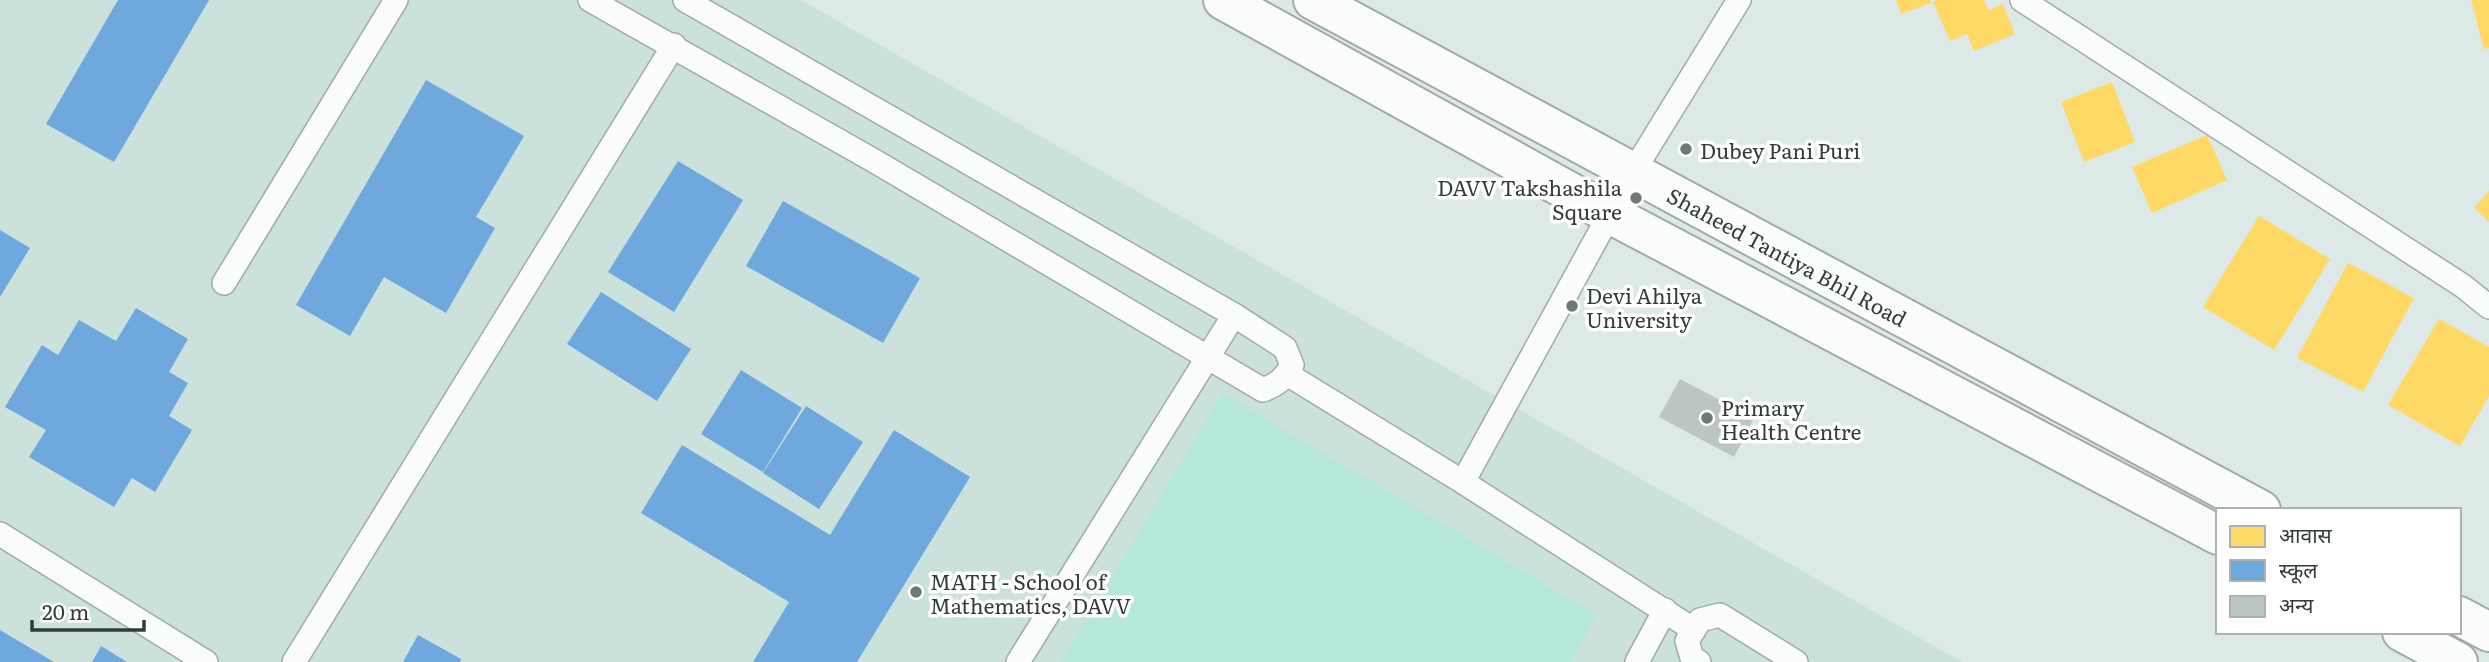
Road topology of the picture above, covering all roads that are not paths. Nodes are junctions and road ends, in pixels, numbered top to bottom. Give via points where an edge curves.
1 (396, 0) edge
2 (590, 0) edge
3 (685, 0) edge
4 (1223, 0) edge
5 (1313, 0) edge
6 (1739, 0) edge
7 (2022, 0) edge
8 (674, 46) junction
9 (1633, 172) junction
10 (1610, 214) junction
11 (224, 283) dead end
12 (2489, 307) edge
13 (1234, 315) junction
14 (1207, 357) junction
15 (1287, 374) junction
16 (1463, 482) junction
17 (2257, 508) edge
18 (0, 534) edge
19 (2216, 534) edge
20 (1665, 610) junction
21 (2461, 617) edge
22 (1694, 630) junction
23 (2489, 632) edge
24 (2406, 634) edge
25 (206, 662) edge
26 (294, 662) edge
27 (1018, 662) edge
28 (1637, 662) edge
29 (1699, 662) edge
30 (1796, 662) edge
31 (2458, 662) edge

1 - 11 lane
2 - 8 lane
3 - 13 lane
4 - 10 main road
5 - 9 main road, Shaheed Tantiya Bhil Road
6 - 9 lane
7 - 12 lane
8 - 14 lane
8 - 26 lane
9 - 10 lane
9 - 17 main road, Shaheed Tantiya Bhil Road
10 - 16 lane
10 - 19 main road
13 - 14 lane
13 - 15 lane via 1285,348 1292,365
14 - 15 lane via 1263,390 1281,383
14 - 27 lane
15 - 16 lane
16 - 20 lane
18 - 25 lane
20 - 22 lane
20 - 28 lane
21 - 23 main road
22 - 29 lane via 1687,641 1692,658
22 - 30 lane via 1700,620 1720,615
24 - 31 main road

